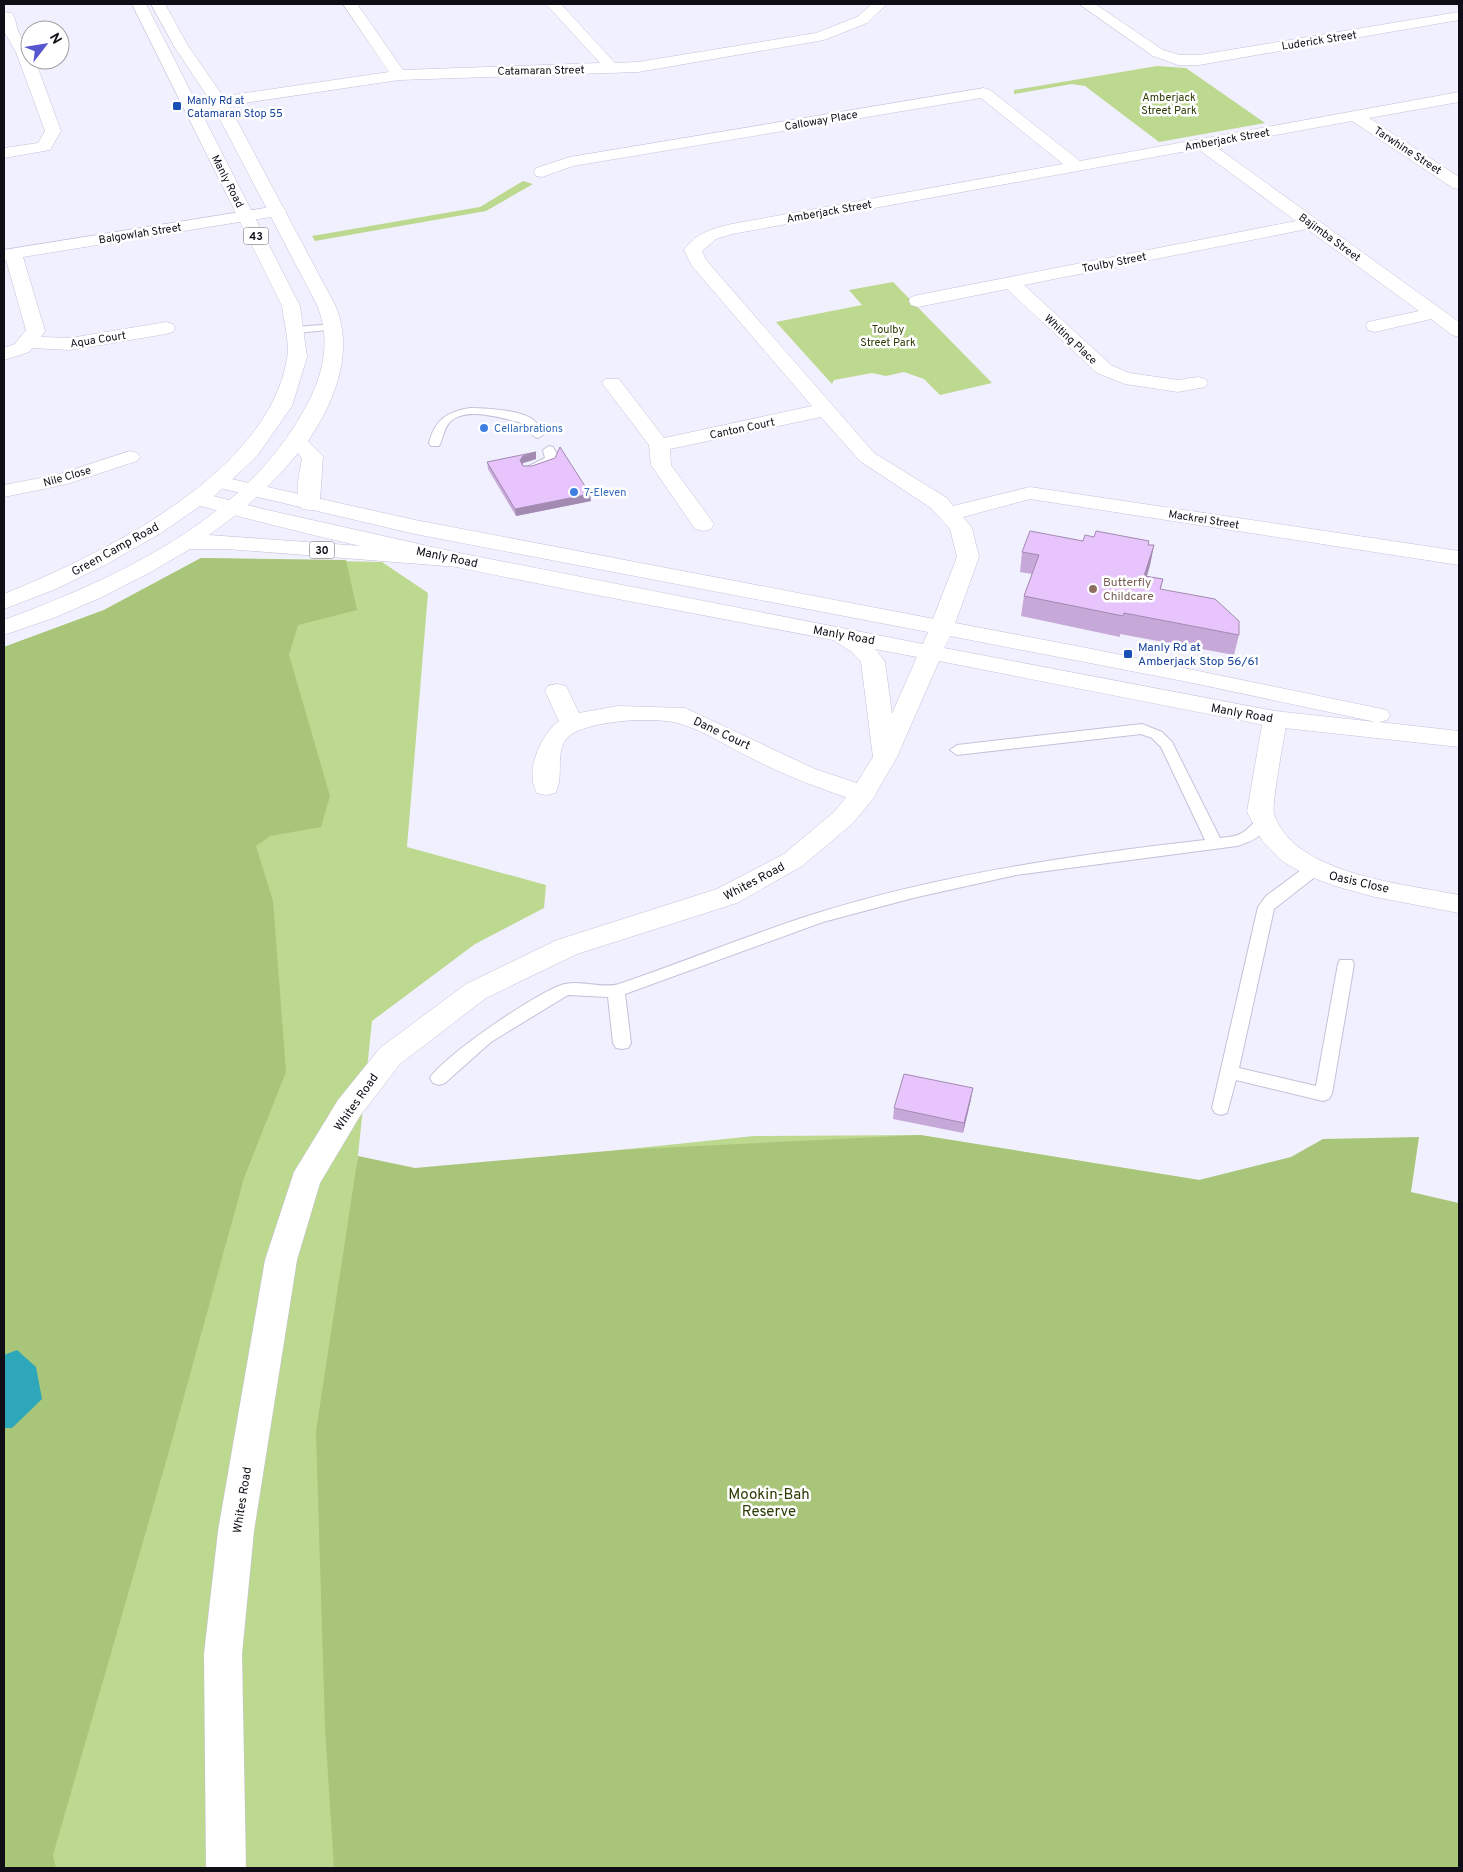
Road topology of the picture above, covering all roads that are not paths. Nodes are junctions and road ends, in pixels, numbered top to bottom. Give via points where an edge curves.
1 (139, 4) edge
2 (158, 4) edge
3 (350, 4) edge
4 (573, 4) edge
5 (880, 4) edge
6 (1086, 4) edge
7 (555, 5) edge
8 (5, 13) edge
9 (1459, 16) edge
10 (610, 69) junction
11 (399, 75) junction
12 (1459, 97) edge
13 (219, 102) junction
14 (191, 106) junction
15 (1356, 116) junction
16 (1201, 144) junction
17 (4, 153) edge
18 (1077, 167) junction
19 (542, 172) dead end
20 (1459, 184) edge
21 (277, 211) junction
22 (246, 216) junction
23 (1310, 223) junction
24 (8, 254) edge
25 (1011, 283) junction
26 (918, 300) dead end
27 (1435, 312) junction
28 (1375, 326) dead end
29 (333, 327) junction
30 (167, 328) dead end
31 (297, 330) junction
32 (1459, 331) edge
33 (29, 342) junction
34 (4, 354) edge
35 (612, 383) dead end
36 (1198, 383) dead end
37 (824, 410) junction
38 (538, 434) dead end
39 (297, 442) junction
40 (435, 443) dead end
41 (659, 445) junction
42 (549, 450) dead end
43 (130, 457) dead end
44 (528, 468) edge
45 (218, 482) junction
46 (4, 491) edge
47 (253, 491) junction
48 (198, 498) junction
49 (310, 504) junction
50 (233, 508) junction
51 (951, 514) junction
52 (703, 524) dead end
53 (184, 542) junction
54 (1459, 558) edge
55 (459, 560) junction
56 (4, 602) edge
57 (4, 628) edge
58 (942, 629) junction
59 (833, 634) junction
60 (932, 652) junction
61 (557, 691) dead end
62 (1274, 719) junction
63 (572, 723) junction
64 (1459, 732) edge
65 (1459, 739) edge
66 (958, 750) dead end
67 (885, 757) junction
68 (546, 787) dead end
69 (863, 794) junction
70 (1264, 823) junction
71 (1215, 844) junction
72 (1314, 870) junction
73 (1459, 904) edge
74 (1346, 964) dead end
75 (616, 991) junction
76 (622, 1043) dead end
77 (1229, 1072) junction
78 (439, 1078) dead end
79 (1221, 1108) dead end
80 (226, 1868) edge

1 - 14 street, Manly Road / 43
2 - 13 street, 43 via 181,46
3 - 11 street
4 - 7 street
5 - 10 street, Catamaran Street via 862,20 819,38 638,68
6 - 9 street, Luderick Street via 1158,53 1178,60 1198,60
7 - 10 street via 606,60
8 - 17 street via 24,52 53,131 44,147
10 - 11 street, Catamaran Street
11 - 13 street, Catamaran Street
12 - 15 street, Amberjack Street
13 - 14 street, Catamaran Street
13 - 21 street, 43
14 - 22 street, Manly Road / 43
15 - 16 street, Amberjack Street
15 - 20 street, Tarwhine Street
16 - 18 street, Amberjack Street
16 - 23 street, Bajimba Street
18 - 19 street, Calloway Place via 984,92 570,162
18 - 37 street, Amberjack Street via 732,229 701,240 693,250 698,262
21 - 22 street, Balgowlah Street
21 - 29 street, 43 via 326,305
22 - 24 street, Balgowlah Street
22 - 31 street, Manly Road / 43 via 291,306
23 - 25 street, Toulby Street
23 - 27 street, Bajimba Street
24 - 33 street via 36,331
25 - 26 street, Toulby Street
25 - 36 street, Whiting Place via 1104,369 1125,378 1178,386
27 - 28 street
27 - 32 street, Bajimba Street
29 - 31 lane
29 - 39 street, 43 via 335,345 328,381 310,422
30 - 33 street, Aqua Court via 70,344
31 - 45 street, Manly Road / 43 via 298,351 289,392 257,442
33 - 34 street
35 - 41 street
37 - 41 street, Canton Court
37 - 51 street, Amberjack Street via 867,458
38 - 40 lane via 523,419 474,410 456,414 443,422 436,430
39 - 47 street, 43
39 - 49 street via 313,456 308,488
41 - 52 street via 661,465
42 - 44 lane via 551,460
43 - 46 street, Nile Close via 60,480
45 - 47 street, Manly Road
45 - 48 street, Green Camp Road
47 - 49 street, Manly Road
47 - 50 street, 43
48 - 50 street, Manly Road
48 - 56 street, Green Camp Road via 154,530 112,554
49 - 58 street, Manly Road
50 - 53 street, 43
50 - 55 street, Manly Road
51 - 54 street, Mackrel Street via 1030,493
51 - 58 street, Amberjack Street via 961,528 968,557
53 - 55 street, 30 via 227,542
53 - 57 street, Green Camp Road / 30 via 95,590
55 - 59 street, Manly Road / 30
58 - 60 street, Whites Road
58 - 64 street, Manly Road via 1216,679
59 - 60 street, Manly Road / 30
59 - 67 street via 856,643 873,662
60 - 62 street, Manly Road / 30
60 - 67 street, Whites Road
61 - 63 street
62 - 65 street, Manly Road / 30
62 - 70 street via 1260,812
63 - 68 street via 557,734 549,751
63 - 69 street, Dane Court via 642,714 685,716 806,775
66 - 71 lane via 1142,728 1157,735 1167,746
67 - 69 street, Whites Road
69 - 80 street, Whites Road via 843,818 793,860 726,896 567,947 476,991 390,1056 349,1108 305,1181 281,1260 236,1531 223,1654
70 - 71 lane via 1243,839
70 - 72 street, Oasis Close via 1288,851
71 - 75 lane via 1016,870 913,893 819,918
72 - 73 street, Oasis Close via 1342,880
72 - 77 lane via 1266,907
74 - 77 lane via 1323,1094
75 - 76 lane
75 - 78 lane via 564,990 485,1038
77 - 79 lane

